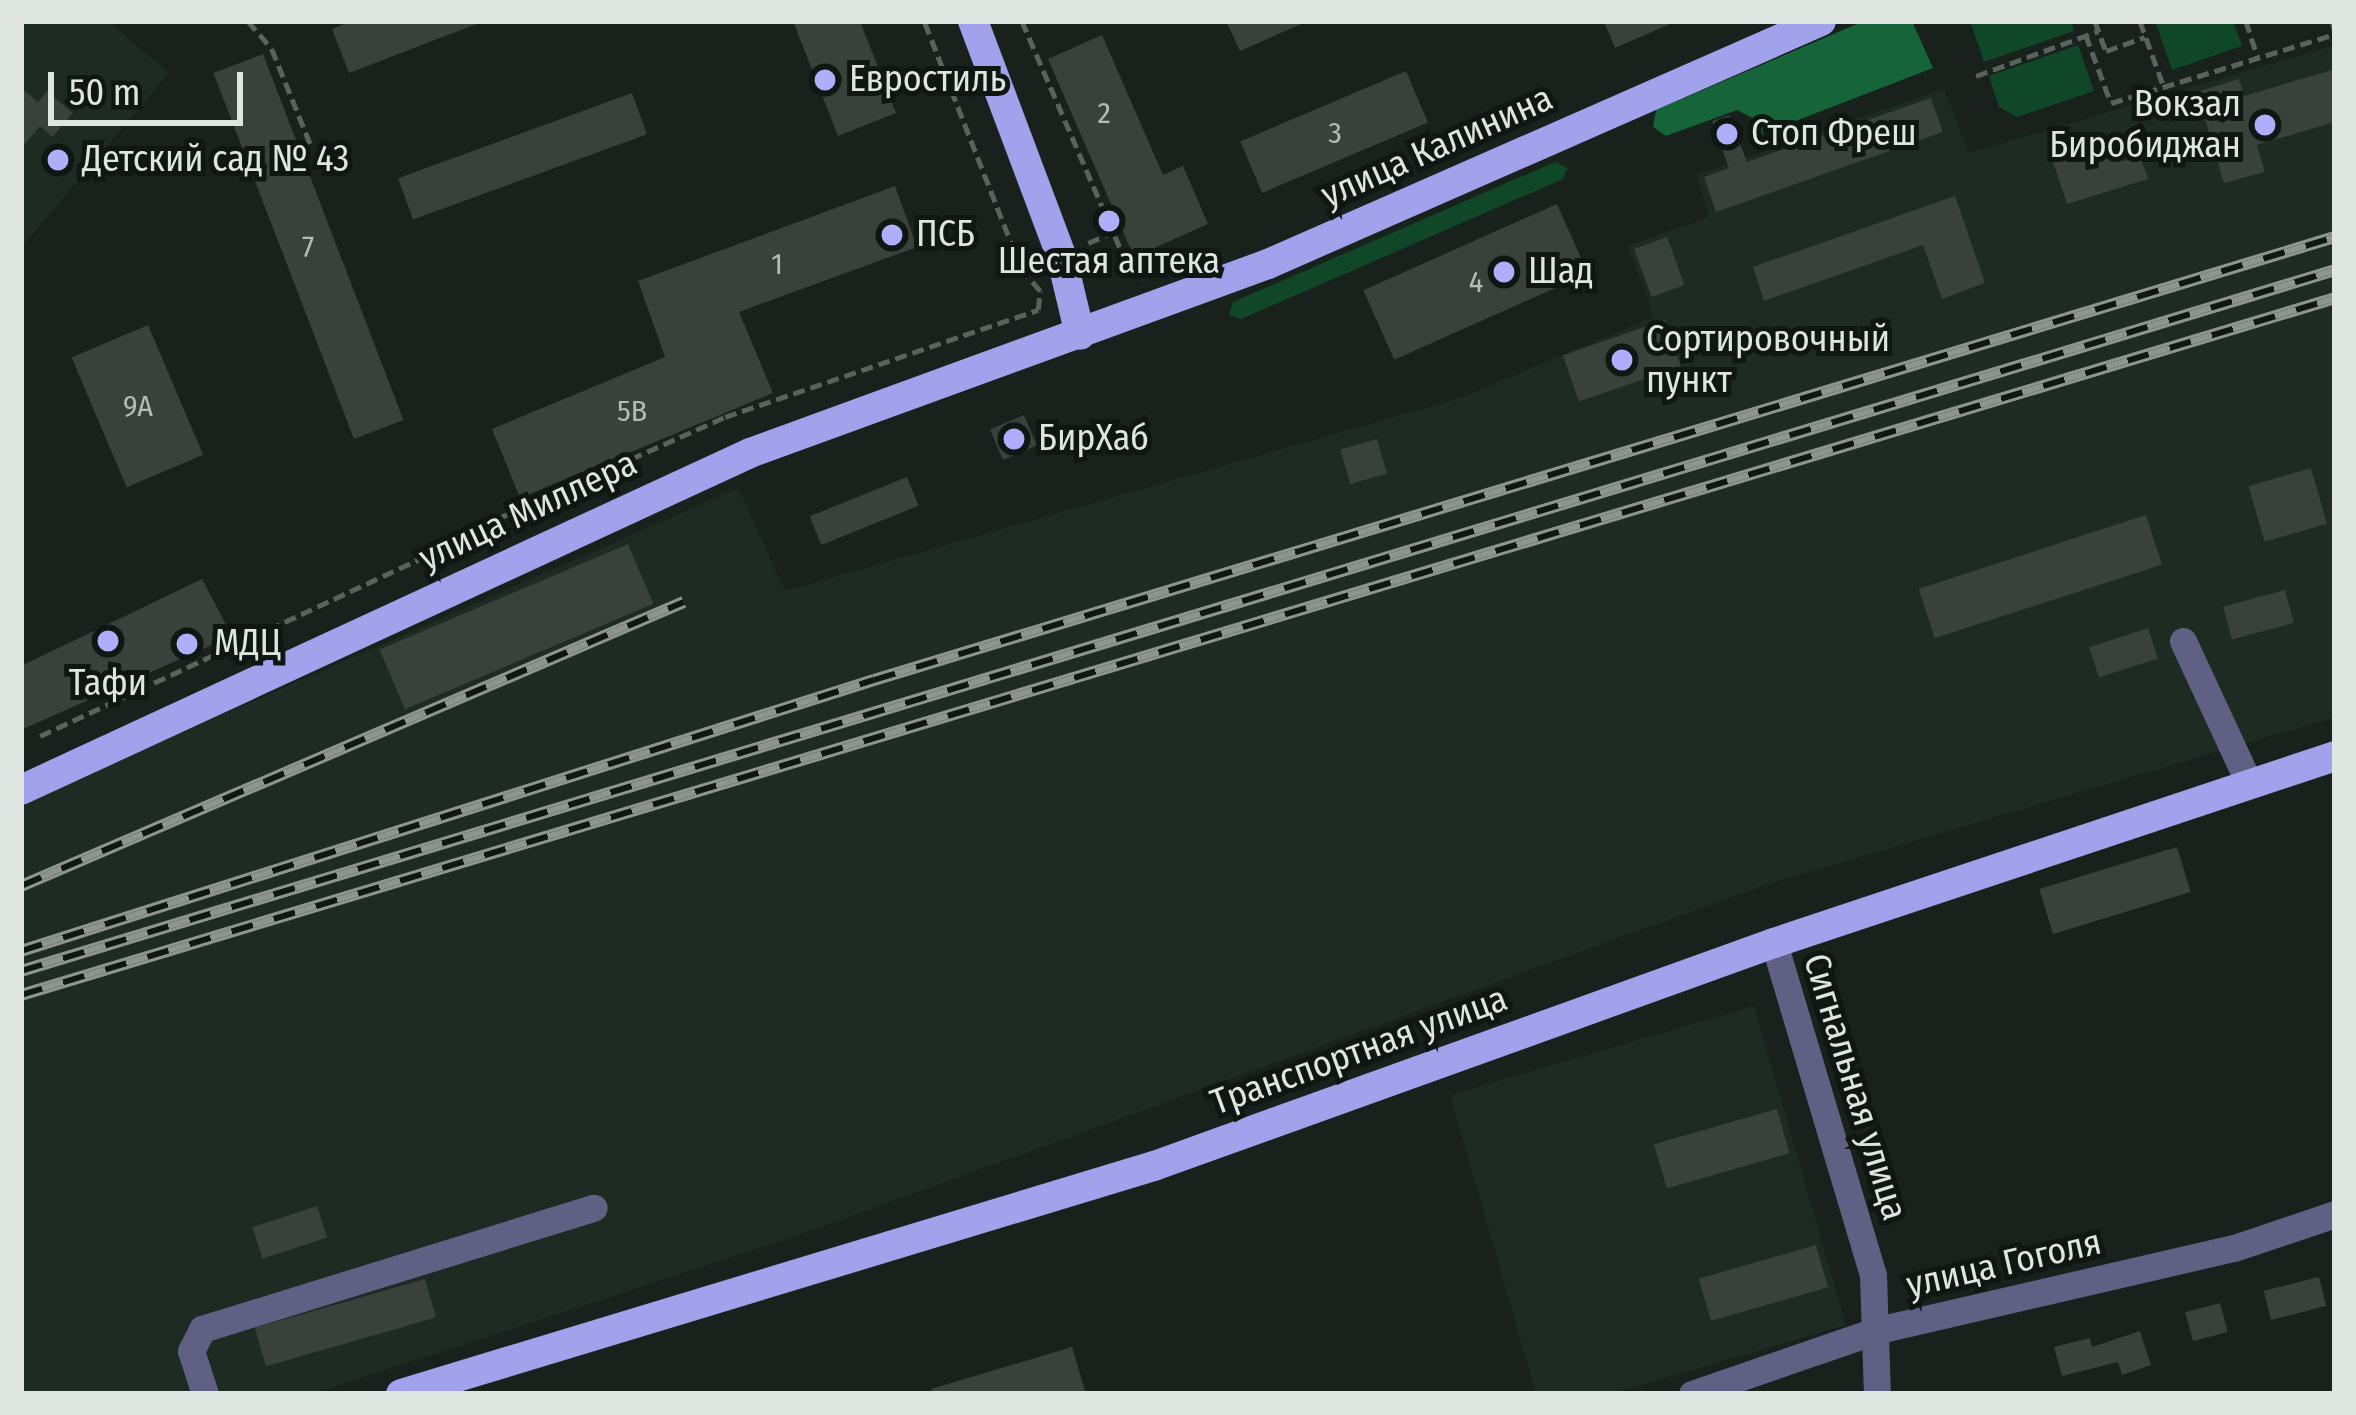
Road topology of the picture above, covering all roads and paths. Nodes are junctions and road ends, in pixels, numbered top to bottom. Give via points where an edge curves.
1 (248, 21) edge
2 (925, 21) edge
3 (973, 21) edge
4 (1022, 21) edge
5 (1821, 21) edge
6 (2095, 21) edge
7 (2140, 21) edge
8 (2246, 21) edge
9 (2332, 21) edge
10 (2098, 31) junction
11 (2335, 32) edge
12 (2086, 35) junction
13 (2145, 37) junction
14 (2258, 57) junction
15 (1976, 76) dead end
16 (2164, 87) junction
17 (312, 148) dead end
18 (1114, 232) junction
19 (1088, 242) dead end
20 (1147, 282) dead end
21 (1080, 335) junction
22 (499, 518) dead end
23 (471, 535) dead end
24 (2183, 641) dead end
25 (40, 736) dead end
26 (2335, 756) edge
27 (2248, 781) junction
28 (21, 790) edge
29 (1774, 943) junction
30 (594, 1208) dead end
31 (2335, 1214) edge
32 (1878, 1330) junction
33 (205, 1394) edge
34 (401, 1394) edge
35 (1692, 1394) edge
36 (1877, 1394) edge

1 - 17 path via 272,49
2 - 22 path via 1021,269 1040,291 1038,310 725,417
3 - 21 main road via 1061,255
4 - 18 path
5 - 21 main road, улица Калинина via 1268,264
6 - 10 path
7 - 13 path
8 - 14 path
9 - 11 path
10 - 12 path
10 - 13 path via 2106,51
11 - 14 path
12 - 15 path
12 - 16 path via 2111,103
13 - 16 path
14 - 16 path
18 - 19 path
18 - 20 path via 1129,268
21 - 28 main road, улица Миллера via 750,453
23 - 25 path
24 - 27 street
26 - 27 main road, Транспортная улица
27 - 29 main road, Транспортная улица
29 - 32 street, Сигнальная улица via 1873,1275
29 - 34 main road, Транспортная улица via 1154,1166
30 - 33 street via 202,1329 191,1351
31 - 32 street, улица Гоголя via 2234,1248
32 - 35 street, улица Гоголя
32 - 36 street, Сигнальная улица via 1870,1366

